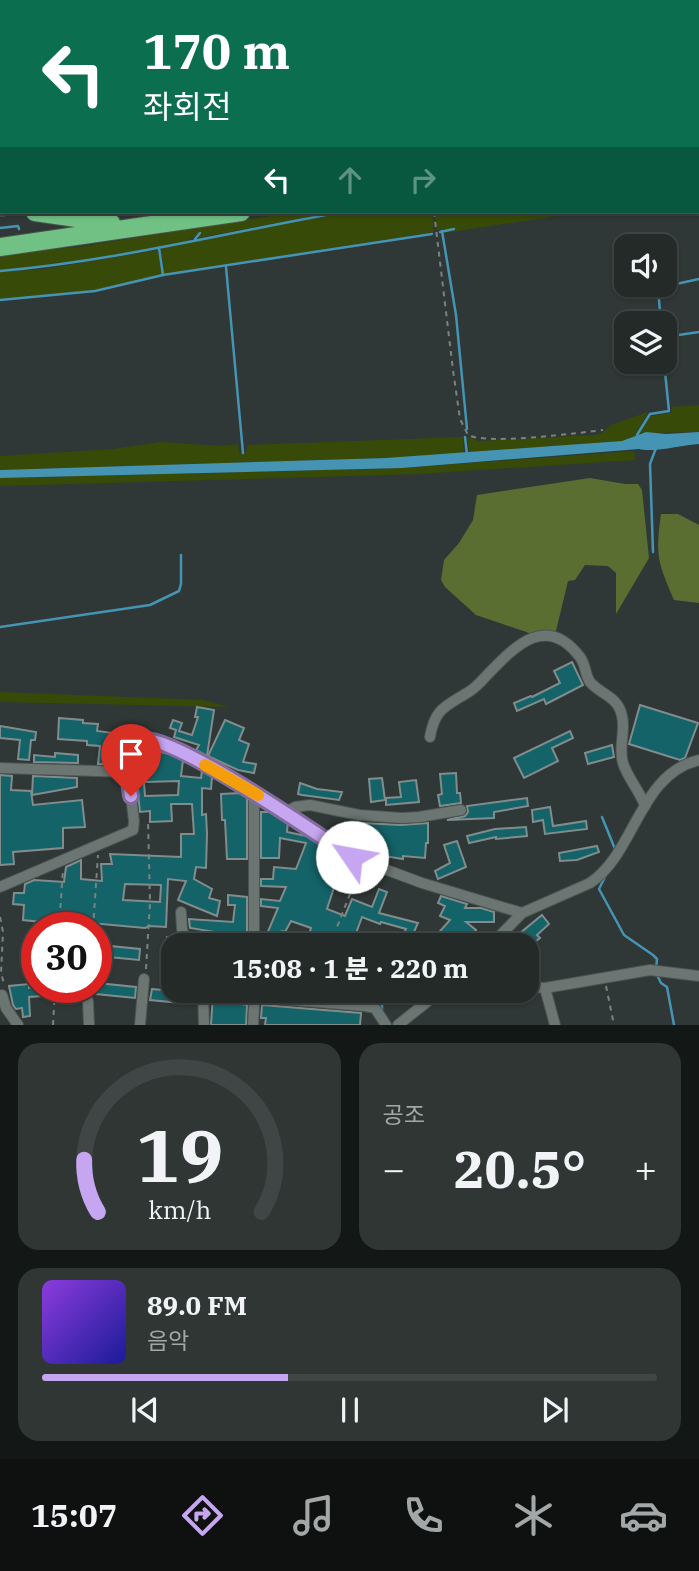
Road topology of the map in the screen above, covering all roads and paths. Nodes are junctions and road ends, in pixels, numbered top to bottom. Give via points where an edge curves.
1 (61, 214) edge
2 (158, 214) edge
3 (228, 214) edge
4 (434, 214) edge
5 (112, 218) edge
6 (0, 238) edge
7 (0, 247) edge
8 (603, 430) dead end
9 (430, 737) dead end
10 (699, 760) edge
11 (0, 768) edge
12 (128, 772) junction
13 (254, 793) junction
14 (645, 806) junction
15 (461, 810) dead end
16 (286, 812) junction
17 (148, 820) dead end
18 (96, 845) junction
19 (63, 859) junction
20 (364, 862) junction
21 (0, 887) edge
22 (60, 912) edge
23 (94, 912) edge
24 (180, 912) dead end
25 (522, 914) junction
26 (0, 916) edge
27 (183, 933) edge
28 (254, 933) edge
29 (335, 933) edge
30 (503, 933) edge
31 (699, 976) edge
32 (604, 978) junction
33 (144, 979) joint
34 (539, 987) edge
35 (545, 988) junction
36 (2, 995) joint
37 (54, 1003) edge
38 (88, 1003) edge
39 (203, 1003) edge
40 (254, 1003) edge
41 (338, 1003) edge
42 (426, 1003) edge
43 (18, 1025) edge
44 (53, 1025) edge
45 (89, 1025) edge
46 (140, 1025) edge
47 (204, 1025) edge
48 (253, 1025) edge
49 (386, 1025) edge
50 (398, 1025) edge
51 (555, 1025) edge
52 (614, 1025) edge

1 - 5 highway
2 - 5 highway
3 - 7 highway
4 - 8 path via 463,428 483,439
5 - 6 highway
9 - 14 street via 440,709 472,690 513,648 533,636 555,637 582,659 590,681 620,708 623,762
10 - 14 street via 674,770
11 - 12 street
12 - 13 street via 133,747 148,740 177,748
12 - 18 street via 133,830
13 - 16 street
13 - 28 street
14 - 25 street via 599,877
15 - 16 street via 402,818 310,805
16 - 20 street
17 - 33 path via 150,903
18 - 19 street
18 - 23 path
19 - 21 street
19 - 22 path
20 - 25 street
20 - 29 path
24 - 27 street
25 - 30 street
26 - 36 path
31 - 32 street via 650,970
32 - 35 street
32 - 52 path
33 - 46 street
34 - 35 street
35 - 51 street
36 - 43 street
37 - 44 path
38 - 45 street
39 - 47 street
40 - 48 street
41 - 49 street via 375,1008
42 - 50 street

